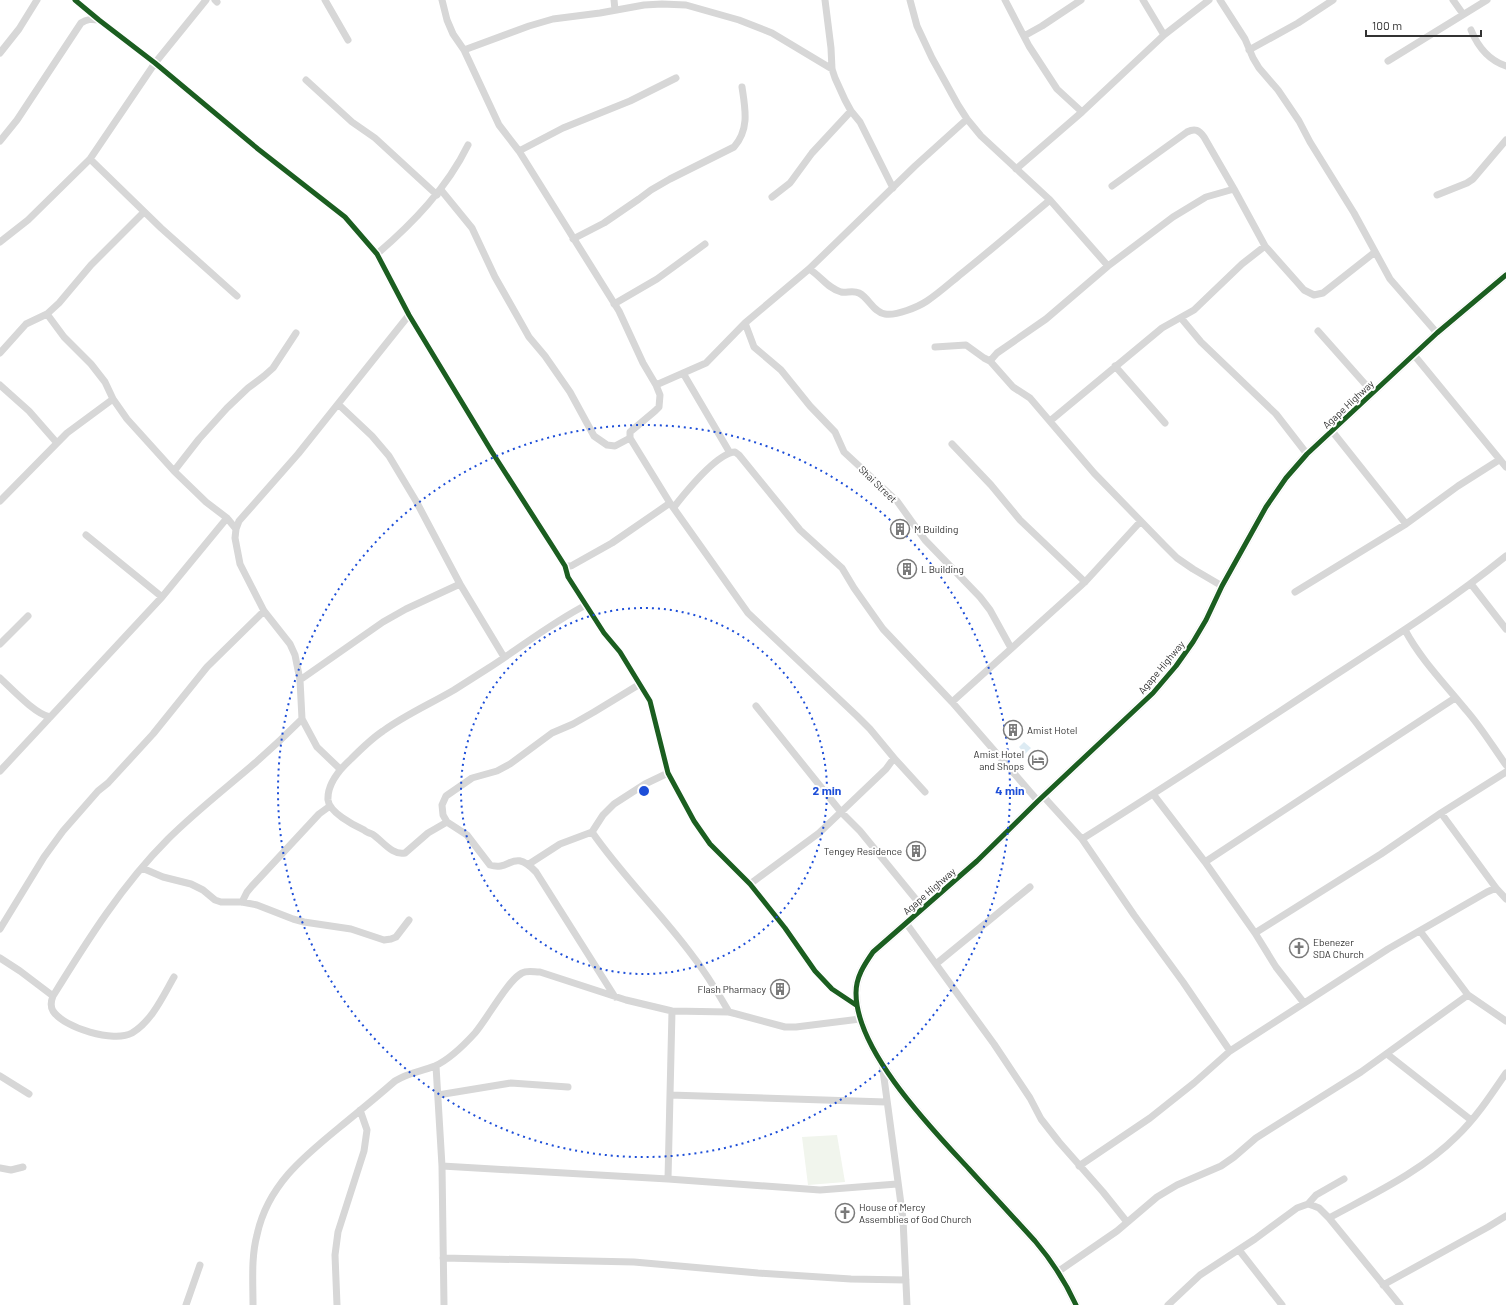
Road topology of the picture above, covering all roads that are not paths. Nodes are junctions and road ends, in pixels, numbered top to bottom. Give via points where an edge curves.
1 (37, 0) edge
2 (75, 0) edge
3 (206, 0) edge
4 (325, 0) edge
5 (442, 0) edge
6 (614, 0) edge
7 (825, 0) edge
8 (910, 0) edge
9 (1005, 0) edge
10 (1081, 0) edge
11 (1142, 0) edge
12 (1210, 0) edge
13 (1220, 0) edge
14 (1333, 0) edge
15 (1453, 0) edge
16 (1488, 0) edge
17 (686, 3) edge
18 (615, 10) junction
19 (1463, 14) junction
20 (99, 20) junction
21 (1471, 30) dead end
22 (1164, 35) junction
23 (1024, 36) junction
24 (348, 40) dead end
25 (464, 50) junction
26 (1249, 50) junction
27 (0, 53) edge
28 (1388, 61) dead end
29 (155, 63) junction
30 (1506, 66) edge
31 (832, 69) junction
32 (676, 78) dead end
33 (306, 80) dead end
34 (742, 87) dead end
35 (851, 111) junction
36 (1082, 112) junction
37 (967, 119) junction
38 (0, 140) edge
39 (1506, 140) edge
40 (468, 145) dead end
41 (519, 151) junction
42 (90, 159) junction
43 (1016, 168) junction
44 (1112, 186) dead end
45 (893, 188) junction
46 (1234, 189) junction
47 (439, 193) junction
48 (1437, 195) dead end
49 (772, 197) dead end
50 (1050, 200) junction
51 (144, 212) junction
52 (573, 239) junction
53 (0, 242) edge
54 (705, 244) dead end
55 (1265, 246) junction
56 (1375, 252) junction
57 (377, 254) junction
58 (1108, 266) junction
59 (810, 269) junction
60 (1506, 275) edge
61 (237, 296) dead end
62 (614, 304) junction
63 (47, 314) junction
64 (409, 314) junction
65 (1181, 318) junction
66 (745, 323) junction
67 (1318, 331) dead end
68 (296, 333) dead end
69 (1437, 333) junction
70 (935, 348) dead end
71 (0, 353) edge
72 (1414, 355) junction
73 (990, 361) junction
74 (1115, 366) junction
75 (684, 373) junction
76 (0, 385) edge
77 (656, 385) junction
78 (1373, 393) junction
79 (113, 399) junction
80 (338, 404) junction
81 (1050, 421) junction
82 (1165, 423) dead end
83 (1332, 431) junction
84 (630, 438) junction
85 (57, 443) junction
86 (952, 444) dead end
87 (730, 453) junction
88 (1307, 454) junction
89 (1499, 460) junction
90 (1506, 467) edge
91 (174, 471) junction
92 (0, 501) edge
93 (672, 505) junction
94 (227, 518) junction
95 (1140, 522) junction
96 (1406, 524) junction
97 (236, 529) junction
98 (86, 535) dead end
99 (1506, 556) edge
100 (565, 566) junction
101 (1085, 582) junction
102 (460, 584) junction
103 (1471, 584) junction
104 (1222, 586) junction
105 (1295, 592) dead end
106 (162, 597) junction
107 (586, 605) junction
108 (264, 611) junction
109 (28, 616) dead end
110 (1506, 629) edge
111 (1405, 630) junction
112 (0, 644) edge
113 (1011, 648) junction
114 (504, 657) junction
115 (0, 678) edge
116 (300, 680) junction
117 (640, 684) junction
118 (1455, 698) junction
119 (952, 702) junction
120 (756, 706) dead end
121 (50, 717) junction
122 (302, 720) junction
123 (894, 758) junction
124 (1506, 765) edge
125 (340, 769) junction
126 (0, 771) edge
127 (1506, 772) edge
128 (668, 773) junction
129 (925, 792) dead end
130 (1153, 794) junction
131 (1040, 799) junction
132 (330, 806) junction
133 (841, 812) junction
134 (1441, 813) junction
135 (447, 822) junction
136 (592, 832) junction
137 (1082, 839) junction
138 (1204, 862) junction
139 (529, 864) junction
140 (142, 868) junction
141 (750, 884) junction
142 (1030, 887) dead end
143 (1496, 888) junction
144 (1506, 899) edge
145 (242, 902) junction
146 (923, 908) junction
147 (409, 920) dead end
148 (906, 923) junction
149 (0, 929) edge
150 (1420, 932) junction
151 (1255, 933) junction
152 (0, 958) edge
153 (936, 964) junction
154 (174, 977) dead end
155 (1468, 995) junction
156 (53, 996) junction
157 (615, 997) junction
158 (1304, 1003) junction
159 (856, 1004) junction
160 (672, 1011) junction
161 (729, 1012) junction
162 (860, 1019) junction
163 (1506, 1021) edge
164 (1230, 1051) junction
165 (1387, 1054) junction
166 (882, 1063) junction
167 (436, 1066) junction
168 (1506, 1073) edge
169 (0, 1076) edge
170 (568, 1087) dead end
171 (29, 1094) dead end
172 (438, 1095) junction
173 (670, 1095) junction
174 (886, 1102) junction
175 (360, 1110) junction
176 (1471, 1120) junction
177 (442, 1166) junction
178 (1079, 1166) junction
179 (23, 1167) dead end
180 (0, 1168) edge
181 (1344, 1178) dead end
182 (668, 1179) junction
183 (897, 1184) junction
184 (1308, 1204) junction
185 (1506, 1216) edge
186 (1329, 1218) junction
187 (1127, 1222) junction
188 (1239, 1250) junction
189 (444, 1258) junction
190 (200, 1265) dead end
191 (1058, 1271) junction
192 (906, 1280) junction
193 (1383, 1285) junction
194 (186, 1305) edge
195 (253, 1305) edge
196 (337, 1305) edge
197 (444, 1305) edge
198 (907, 1305) edge
199 (1076, 1305) edge
200 (1168, 1305) edge
201 (1282, 1305) edge
202 (1400, 1305) edge

1 - 27 street
2 - 20 street
3 - 29 street
4 - 24 street
5 - 25 street via 453,34
6 - 18 street
7 - 31 street
8 - 37 street via 917,26 932,58
9 - 23 street
10 - 23 street
11 - 22 street
12 - 22 street
13 - 26 street via 1245,39
14 - 26 street
15 - 19 street
16 - 19 street
17 - 18 street via 644,5
17 - 31 street via 772,33
18 - 25 street via 553,19
19 - 28 street
20 - 29 street
20 - 38 street via 90,19 81,23 17,120
21 - 30 street via 1484,53
22 - 36 street
23 - 36 street via 1057,89
25 - 41 street via 499,125
26 - 56 street via 1259,68 1299,121
29 - 42 street
29 - 57 street via 344,217
31 - 35 street
32 - 41 street via 630,101 563,128
33 - 47 street via 352,122 375,138
34 - 52 street via 746,121 734,147 670,179 604,223
35 - 45 street via 860,122
35 - 49 street via 812,153 790,183
36 - 43 street
37 - 43 street via 981,136
37 - 45 street
39 - 48 street via 1467,183
40 - 47 street
41 - 52 street
42 - 51 street
42 - 53 street via 28,220
43 - 50 street
44 - 46 street via 1187,132 1195,130 1200,131 1204,137
45 - 59 street
46 - 55 street
46 - 58 street via 1217,192 1195,203
47 - 57 street
47 - 84 street via 472,228 495,277 520,321 570,392 594,436 607,445 615,446
50 - 58 street
50 - 59 street via 926,302 905,311 893,314 879,312 859,293 842,292 831,288
51 - 61 street
51 - 63 street
52 - 62 street
54 - 62 street via 657,279
55 - 56 street via 1304,290 1314,295 1323,293 1333,286
55 - 65 street via 1242,264 1194,310
56 - 69 street via 1390,279
57 - 64 street
58 - 73 street via 1046,319 997,353
59 - 66 street
60 - 69 street, Agape Highway
62 - 77 street via 642,363
63 - 71 street via 26,324
63 - 79 street via 64,337 106,382
64 - 80 street
64 - 100 street via 492,452
65 - 74 street via 1162,328
65 - 88 street via 1206,347 1276,414
66 - 75 street via 706,363
66 - 113 street, Shai Street via 754,347 781,370 835,432 844,452 897,501 925,540 980,597
67 - 78 street
68 - 91 street via 273,368 227,408
69 - 72 street, Agape Highway
70 - 73 street via 966,345
72 - 78 street, Agape Highway
72 - 89 street
73 - 81 street via 1013,387 1030,398
74 - 81 street
74 - 82 street
75 - 77 street
75 - 87 street
76 - 85 street via 29,411
77 - 84 street via 660,395 659,407 630,432
78 - 83 street, Agape Highway
79 - 85 street
79 - 91 street via 127,419
80 - 97 street via 239,521
80 - 102 street via 389,456
81 - 95 street
83 - 88 street, Agape Highway
83 - 96 street
84 - 93 street
85 - 92 street
86 - 101 street via 1020,520
87 - 93 street via 702,475
87 - 119 street via 735,452 739,455 800,530 842,568 883,629
88 - 104 street, Agape Highway via 1277,490
89 - 90 street
89 - 96 street
91 - 94 street
93 - 100 street via 612,543 571,566
93 - 123 street via 748,613 866,724
94 - 97 street
94 - 106 street
95 - 101 street
95 - 104 street via 1177,558
96 - 105 street
97 - 108 street via 235,538 240,564
98 - 106 street
99 - 103 street
100 - 107 street via 568,577
101 - 113 street
102 - 114 street
102 - 116 street via 388,618
103 - 110 street
103 - 111 street
104 - 131 street, Agape Highway via 1206,620 1176,666 1126,718
106 - 121 street
107 - 114 street
107 - 117 street
108 - 116 street via 290,644
108 - 149 street via 208,667 153,734 63,831
109 - 112 street
111 - 118 street via 1421,657
111 - 130 street
113 - 119 street
114 - 125 street via 383,731
115 - 121 street via 36,710
116 - 122 street
117 - 128 street via 650,701
117 - 135 street via 573,724 552,733 510,764 497,771 472,778 455,789 446,796 442,806
118 - 124 street
118 - 138 street
119 - 131 street via 1006,770
120 - 133 street
121 - 126 street
122 - 125 street via 317,747
122 - 140 street via 168,839
123 - 129 street
123 - 133 street
125 - 132 street via 330,788
127 - 134 street
128 - 136 street via 614,804
128 - 141 street via 694,821 710,844
130 - 137 street
130 - 138 street
131 - 137 street
131 - 146 street, Agape Highway via 977,861
132 - 135 street via 350,822 402,854 428,833
132 - 145 street via 318,814 252,886
133 - 141 street via 819,833
133 - 146 street via 860,831
134 - 143 street
134 - 151 street
135 - 139 street via 467,835 490,865 498,866 521,860
136 - 139 street via 560,844
136 - 161 street via 610,858 688,950
137 - 164 street
138 - 151 street
139 - 157 street via 542,879
140 - 145 street via 163,877 191,884 215,900
140 - 156 street via 96,929
141 - 159 street via 789,933 815,972 832,989
142 - 153 street
143 - 144 street
143 - 150 street
145 - 147 street via 257,904 293,919 351,929 384,940 396,937
146 - 148 street, Agape Highway
148 - 153 street
148 - 159 street, Agape Highway via 873,952 864,964 857,982
150 - 155 street
150 - 158 street via 1388,949
151 - 158 street via 1276,967
152 - 156 street
153 - 178 street via 994,1044 1041,1118
154 - 156 street via 148,1018 125,1036 115,1037 94,1032 65,1021 53,1012
155 - 163 street
155 - 165 street
157 - 160 street
157 - 167 street via 540,972 522,972 475,1034 460,1049
158 - 164 street
159 - 162 street, Agape Highway
160 - 161 street
160 - 173 street
161 - 162 street via 785,1027
162 - 166 street, Agape Highway
164 - 178 street via 1150,1118
165 - 176 street
165 - 187 street via 1256,1138 1220,1166 1158,1197
166 - 174 street
166 - 191 street, Agape Highway via 917,1111 1035,1241
167 - 172 street
167 - 175 street via 406,1074
168 - 176 street
169 - 171 street
170 - 172 street via 511,1082
172 - 177 street
173 - 174 street
173 - 182 street
174 - 183 street
175 - 195 street via 296,1164 266,1205 254,1251
175 - 196 street via 367,1130 364,1151 338,1232 335,1255
176 - 186 street via 1438,1154
177 - 182 street
177 - 189 street
178 - 187 street
179 - 180 street via 11,1170
181 - 184 street via 1316,1195
182 - 183 street via 820,1190
183 - 192 street via 904,1232
184 - 186 street via 1319,1208
184 - 188 street via 1297,1208
185 - 193 street
186 - 193 street
187 - 191 street via 1117,1232
188 - 200 street via 1197,1278
188 - 201 street
189 - 192 street via 634,1262 758,1273
189 - 197 street
190 - 194 street
191 - 199 street, Agape Highway
192 - 198 street
193 - 202 street

